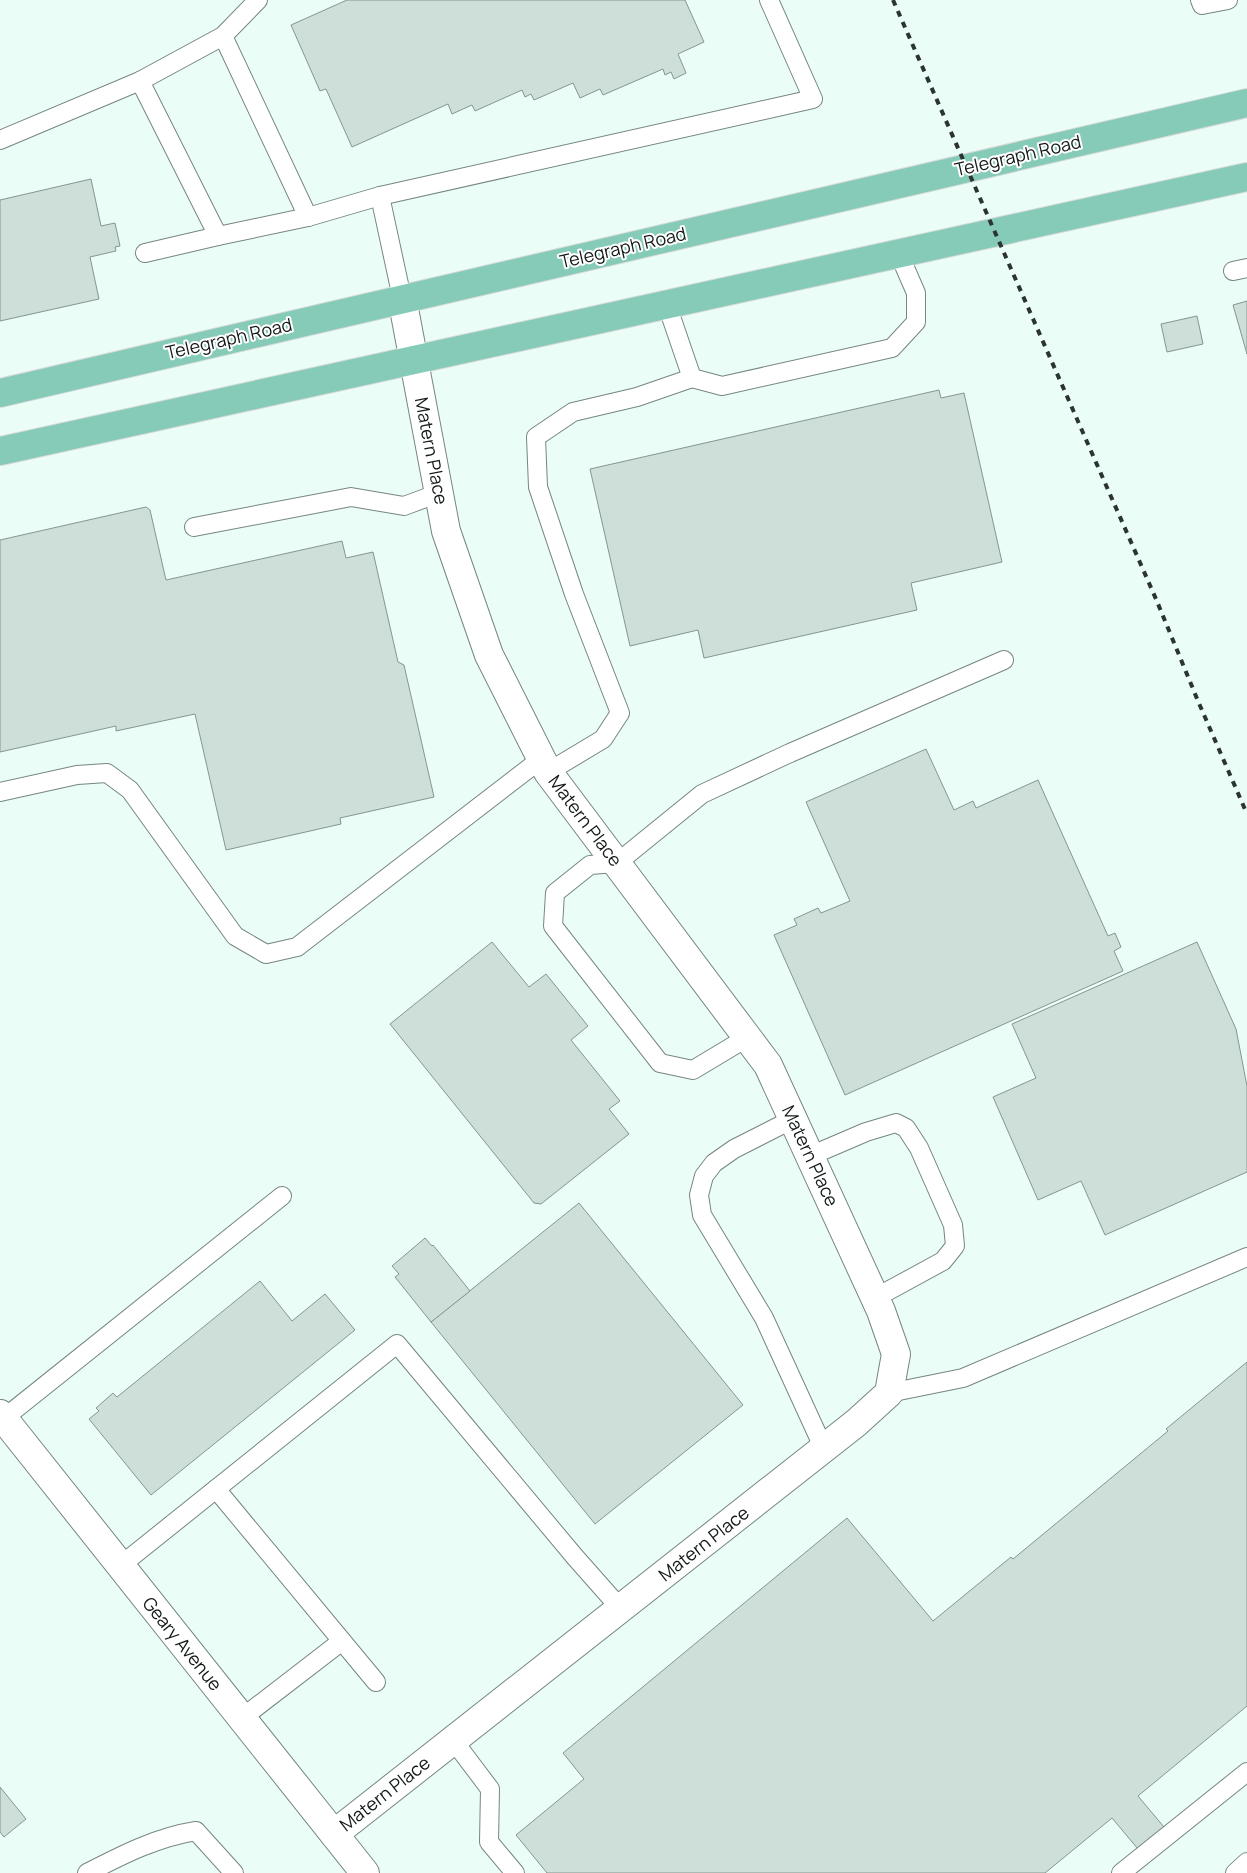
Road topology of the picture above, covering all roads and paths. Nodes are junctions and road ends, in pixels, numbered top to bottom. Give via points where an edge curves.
1 (258, 0) edge
2 (769, 0) edge
3 (1200, 0) edge
4 (1228, 0) edge
5 (224, 36) junction
6 (140, 81) junction
7 (1247, 103) edge
8 (0, 140) edge
9 (1247, 177) edge
10 (380, 196) junction
11 (308, 217) junction
12 (218, 236) junction
13 (145, 253) dead end
14 (899, 254) junction
15 (402, 298) junction
16 (667, 305) junction
17 (414, 361) junction
18 (692, 378) junction
19 (0, 393) edge
20 (0, 451) edge
21 (439, 493) junction
22 (194, 527) dead end
23 (1004, 660) dead end
24 (545, 765) junction
25 (0, 792) edge
26 (617, 863) junction
27 (748, 1037) junction
28 (793, 1119) junction
29 (810, 1156) junction
30 (282, 1196) dead end
31 (1247, 1256) edge
32 (875, 1298) junction
33 (889, 1393) junction
34 (2, 1416) edge
35 (824, 1449) junction
36 (216, 1489) junction
37 (120, 1566) junction
38 (621, 1609) junction
39 (342, 1641) junction
40 (376, 1682) dead end
41 (242, 1718) junction
42 (454, 1740) junction
43 (1247, 1772) edge
44 (334, 1834) junction
45 (1247, 1862) edge
46 (88, 1873) edge
47 (234, 1873) edge
48 (365, 1873) edge
49 (515, 1873) edge
50 (1121, 1873) edge
51 (1235, 1873) edge

1 - 5 lane
2 - 10 lane via 813,99
3 - 4 lane via 1202,5
5 - 6 lane
5 - 11 lane
6 - 8 lane
6 - 12 lane
7 - 15 main road, Telegraph Road
9 - 14 main road
10 - 11 lane
10 - 15 lane
11 - 12 lane
12 - 13 lane
14 - 16 main road
14 - 18 lane via 916,293 916,322 892,348 722,386
15 - 17 street, Matern Place
15 - 19 main road, Telegraph Road
16 - 17 main road
16 - 18 lane
17 - 20 main road
17 - 21 street, Matern Place
18 - 24 lane via 636,397 573,412 536,437 538,487 574,594 620,713 603,739
21 - 22 lane via 404,506 351,497
21 - 24 street, Matern Place via 446,530 489,655
23 - 26 lane via 702,794
24 - 25 lane via 297,947 266,954 235,936 130,790 107,773 77,775
24 - 26 street, Matern Place
26 - 27 street, Matern Place
26 - 27 lane via 590,865 555,893 553,926 660,1064 692,1070
27 - 28 street, Matern Place via 768,1065
28 - 29 street, Matern Place
28 - 35 lane via 714,1163 704,1176 699,1195 702,1216 764,1318
29 - 32 street, Matern Place
29 - 32 lane via 866,1132 896,1124 906,1128 919,1148 953,1225 955,1246 943,1261
30 - 34 lane
31 - 33 lane via 963,1378
32 - 33 street, Matern Place via 896,1354
33 - 35 street, Matern Place
34 - 37 street, Geary Avenue
35 - 38 street, Matern Place
36 - 37 lane
36 - 38 lane via 397,1344
36 - 39 lane
37 - 41 street, Geary Avenue
38 - 42 street, Matern Place
39 - 40 lane
39 - 41 lane
41 - 44 street, Geary Avenue
42 - 44 street, Matern Place
42 - 49 lane via 490,1789 489,1842
43 - 50 lane
44 - 48 street, Geary Avenue
45 - 51 lane
46 - 47 lane via 124,1854 175,1835 196,1832

